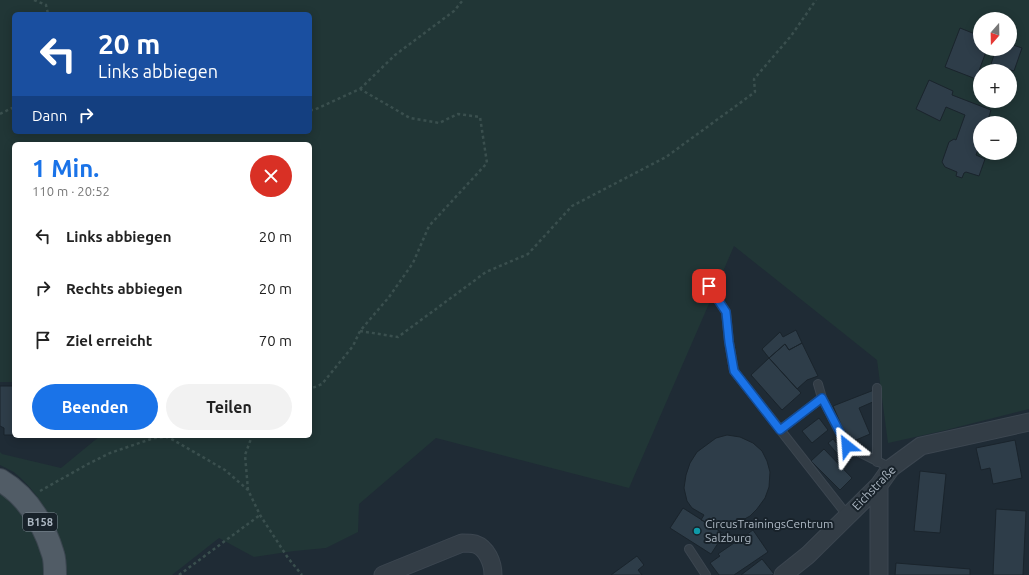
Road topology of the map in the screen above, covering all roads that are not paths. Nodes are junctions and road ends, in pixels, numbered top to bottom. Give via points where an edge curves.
1 (709, 286) dead end
2 (818, 384) dead end
3 (877, 388) dead end
4 (822, 398) junction
5 (1029, 422) edge
6 (780, 430) junction
7 (884, 465) junction
8 (0, 480) edge
9 (879, 484) junction
10 (847, 515) junction
11 (689, 549) dead end
12 (55, 575) edge
13 (383, 575) edge
14 (493, 575) edge
15 (706, 575) edge
16 (783, 575) edge
17 (879, 575) edge

1 - 6 lane via 726,312 734,371
2 - 4 lane
3 - 7 lane
4 - 6 lane
4 - 7 lane via 847,446
5 - 7 street, Eichstraße via 920,446
6 - 10 lane
7 - 9 street, Eichstraße
8 - 12 main road, B158 via 25,500 42,525 53,555
9 - 10 street, Eichstraße
9 - 17 street
10 - 16 street, Eichstraße via 808,555
11 - 15 lane
13 - 14 street via 462,543 476,544 488,554

